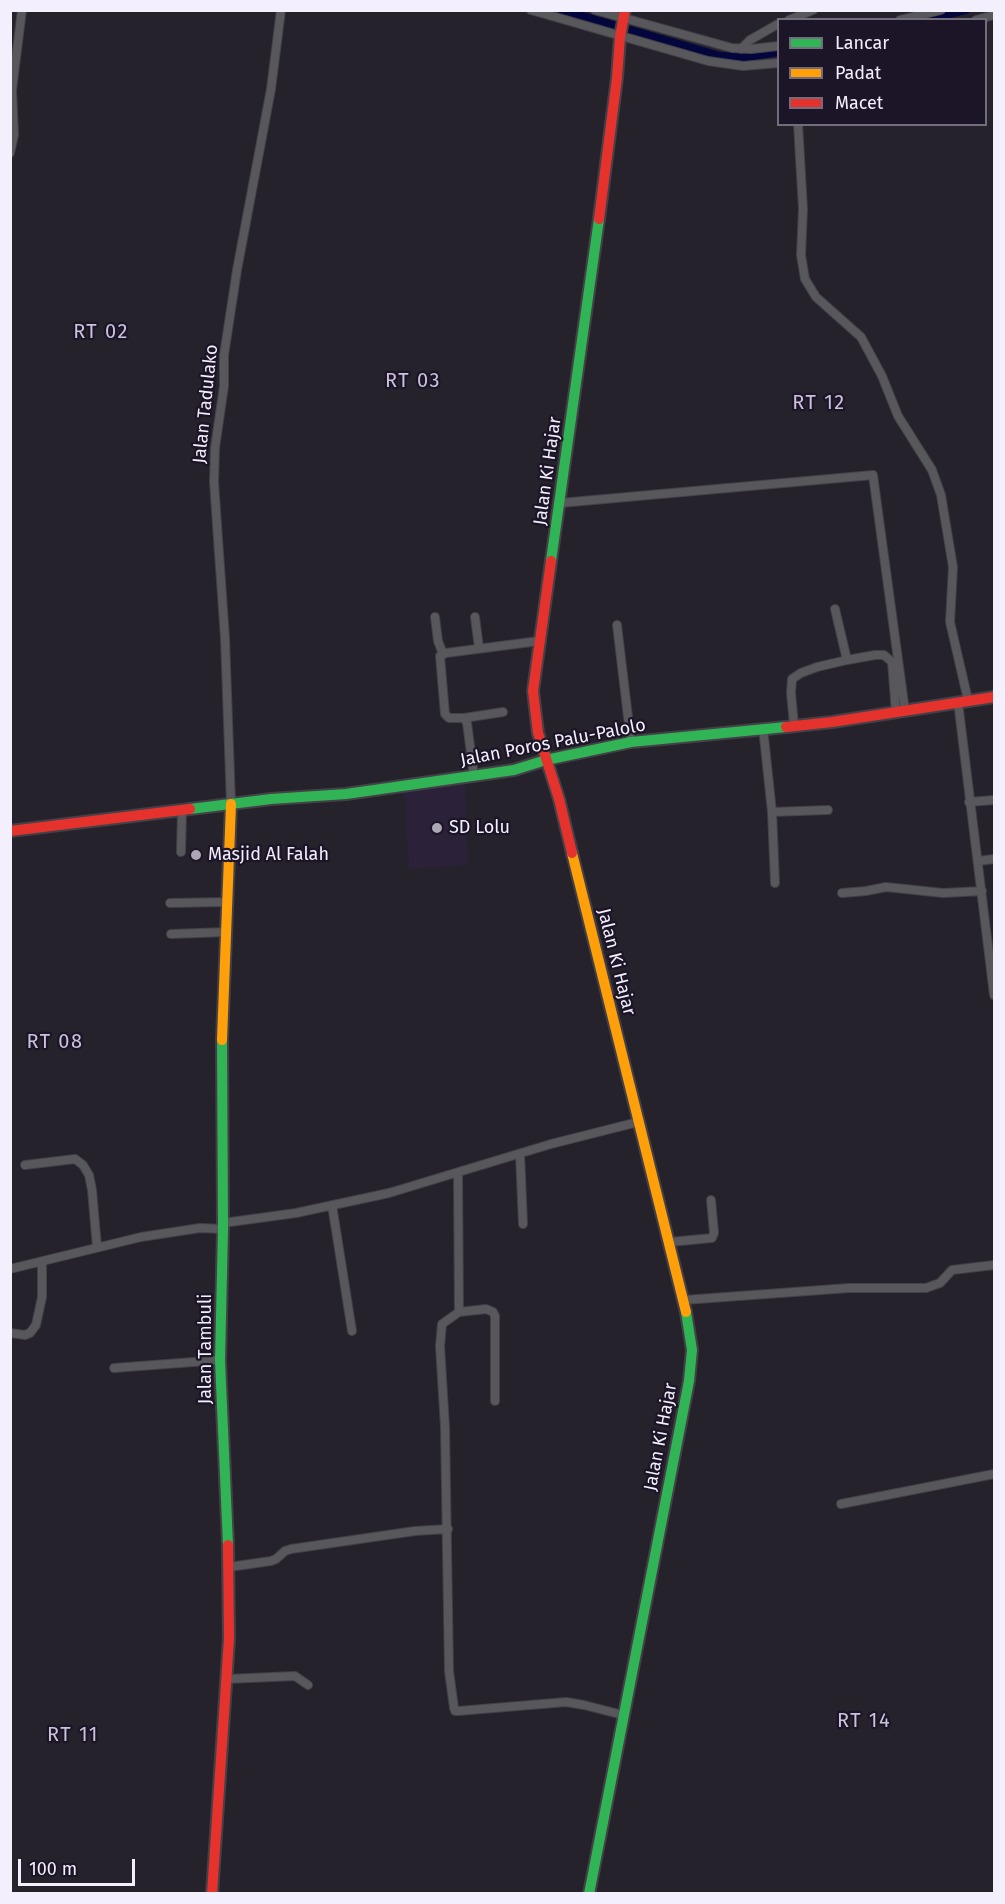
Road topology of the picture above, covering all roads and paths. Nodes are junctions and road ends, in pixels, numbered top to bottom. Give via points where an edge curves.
1 (21, 10) edge
2 (281, 10) edge
3 (531, 10) edge
4 (595, 10) edge
5 (813, 10) edge
6 (941, 10) edge
7 (794, 18) edge
8 (908, 18) edge
9 (622, 24) edge
10 (777, 25) edge
11 (777, 46) edge
12 (741, 49) junction
13 (777, 63) edge
14 (798, 126) edge
15 (10, 153) edge
16 (560, 503) junction
17 (835, 609) dead end
18 (435, 617) dead end
19 (475, 617) dead end
20 (617, 625) dead end
21 (539, 641) junction
22 (479, 648) junction
23 (442, 654) junction
24 (847, 660) junction
25 (994, 696) edge
26 (963, 701) junction
27 (503, 711) dead end
28 (901, 712) junction
29 (464, 718) junction
30 (794, 725) junction
31 (763, 728) junction
32 (631, 742) junction
33 (546, 760) junction
34 (474, 776) junction
35 (994, 800) edge
36 (969, 802) junction
37 (231, 804) junction
38 (182, 809) junction
39 (828, 810) dead end
40 (772, 812) junction
41 (10, 831) edge
42 (181, 852) dead end
43 (994, 859) edge
44 (978, 861) junction
45 (775, 883) dead end
46 (982, 891) junction
47 (842, 892) dead end
48 (228, 902) junction
49 (170, 903) dead end
50 (227, 932) junction
51 (171, 934) dead end
52 (994, 995) edge
53 (638, 1122) junction
54 (520, 1154) junction
55 (25, 1165) dead end
56 (458, 1173) junction
57 (711, 1200) dead end
58 (332, 1205) junction
59 (523, 1224) dead end
60 (223, 1226) junction
61 (670, 1242) junction
62 (97, 1247) junction
63 (42, 1262) junction
64 (994, 1265) edge
65 (10, 1269) edge
66 (684, 1300) junction
67 (459, 1312) junction
68 (352, 1331) dead end
69 (10, 1334) edge
70 (220, 1360) junction
71 (114, 1368) dead end
72 (495, 1401) dead end
73 (994, 1474) edge
74 (841, 1504) dead end
75 (447, 1529) junction
76 (229, 1567) junction
77 (227, 1679) junction
78 (308, 1685) dead end
79 (623, 1715) junction
80 (212, 1893) edge
81 (590, 1893) edge

1 - 15 street
2 - 37 street, Jalan Tadulako via 271,89 224,355 215,448
3 - 9 street
4 - 9 street
5 - 7 street
6 - 8 street
9 - 12 street
9 - 13 street via 734,66
9 - 16 street, Jalan Ki Hajar
10 - 12 street
11 - 12 street
14 - 26 street via 805,279 816,297 861,338 898,416 932,470 941,495 953,567 950,622
16 - 21 street, Jalan Ki Hajar
16 - 28 street via 873,475
17 - 24 street
18 - 23 street
19 - 22 street
20 - 32 street
21 - 22 street
21 - 33 street, Jalan Ki Hajar via 533,696
22 - 23 street
23 - 29 street via 446,716
24 - 28 street via 881,655 891,659
24 - 30 street via 792,679
25 - 26 street, Jalan Poros Palu-Palolo
26 - 28 street, Jalan Poros Palu-Palolo
26 - 36 street
27 - 29 street
28 - 30 street, Jalan Poros Palu-Palolo
29 - 34 street
30 - 31 street, Jalan Poros Palu-Palolo
31 - 32 street, Jalan Poros Palu-Palolo
31 - 40 street
32 - 33 street, Jalan Poros Palu-Palolo
33 - 34 street, Jalan Poros Palu-Palolo
33 - 53 street, Jalan Ki Hajar
34 - 37 street, Jalan Poros Palu-Palolo via 346,794
35 - 36 street
36 - 44 street
37 - 38 street, Jalan Poros Palu-Palolo
37 - 48 street, Jalan Tambuli
38 - 41 street, Jalan Poros Palu-Palolo
38 - 42 street
39 - 40 street
40 - 45 street
43 - 44 street
44 - 46 street
46 - 47 street via 944,893 886,887
46 - 52 street
48 - 49 street
48 - 50 street, Jalan Tambuli
50 - 51 street
50 - 60 street, Jalan Tambuli via 222,1033
53 - 54 street
53 - 61 street, Jalan Ki Hajar
54 - 56 street
54 - 59 street
55 - 62 street via 75,1159 83,1165 92,1190
56 - 58 street
56 - 67 street
57 - 61 street via 712,1238
58 - 60 street
58 - 68 street
60 - 62 street via 168,1232
60 - 70 street, Jalan Tambuli
61 - 66 street, Jalan Ki Hajar
62 - 63 street
63 - 65 street
63 - 69 street via 42,1297 36,1325 25,1335
64 - 66 street via 952,1270 940,1283 926,1288 849,1288
66 - 79 street, Jalan Ki Hajar via 692,1341 689,1381
67 - 72 street via 486,1309 495,1316
67 - 75 street via 444,1321 441,1338
70 - 71 street
70 - 76 street, Jalan Tambuli
73 - 74 street
75 - 76 street via 291,1549 271,1561
75 - 79 street via 450,1671 455,1711 566,1702
76 - 77 street, Jalan Tambuli
77 - 78 street via 295,1676
77 - 80 street, Jalan Tambuli
79 - 81 street, Jalan Ki Hajar

